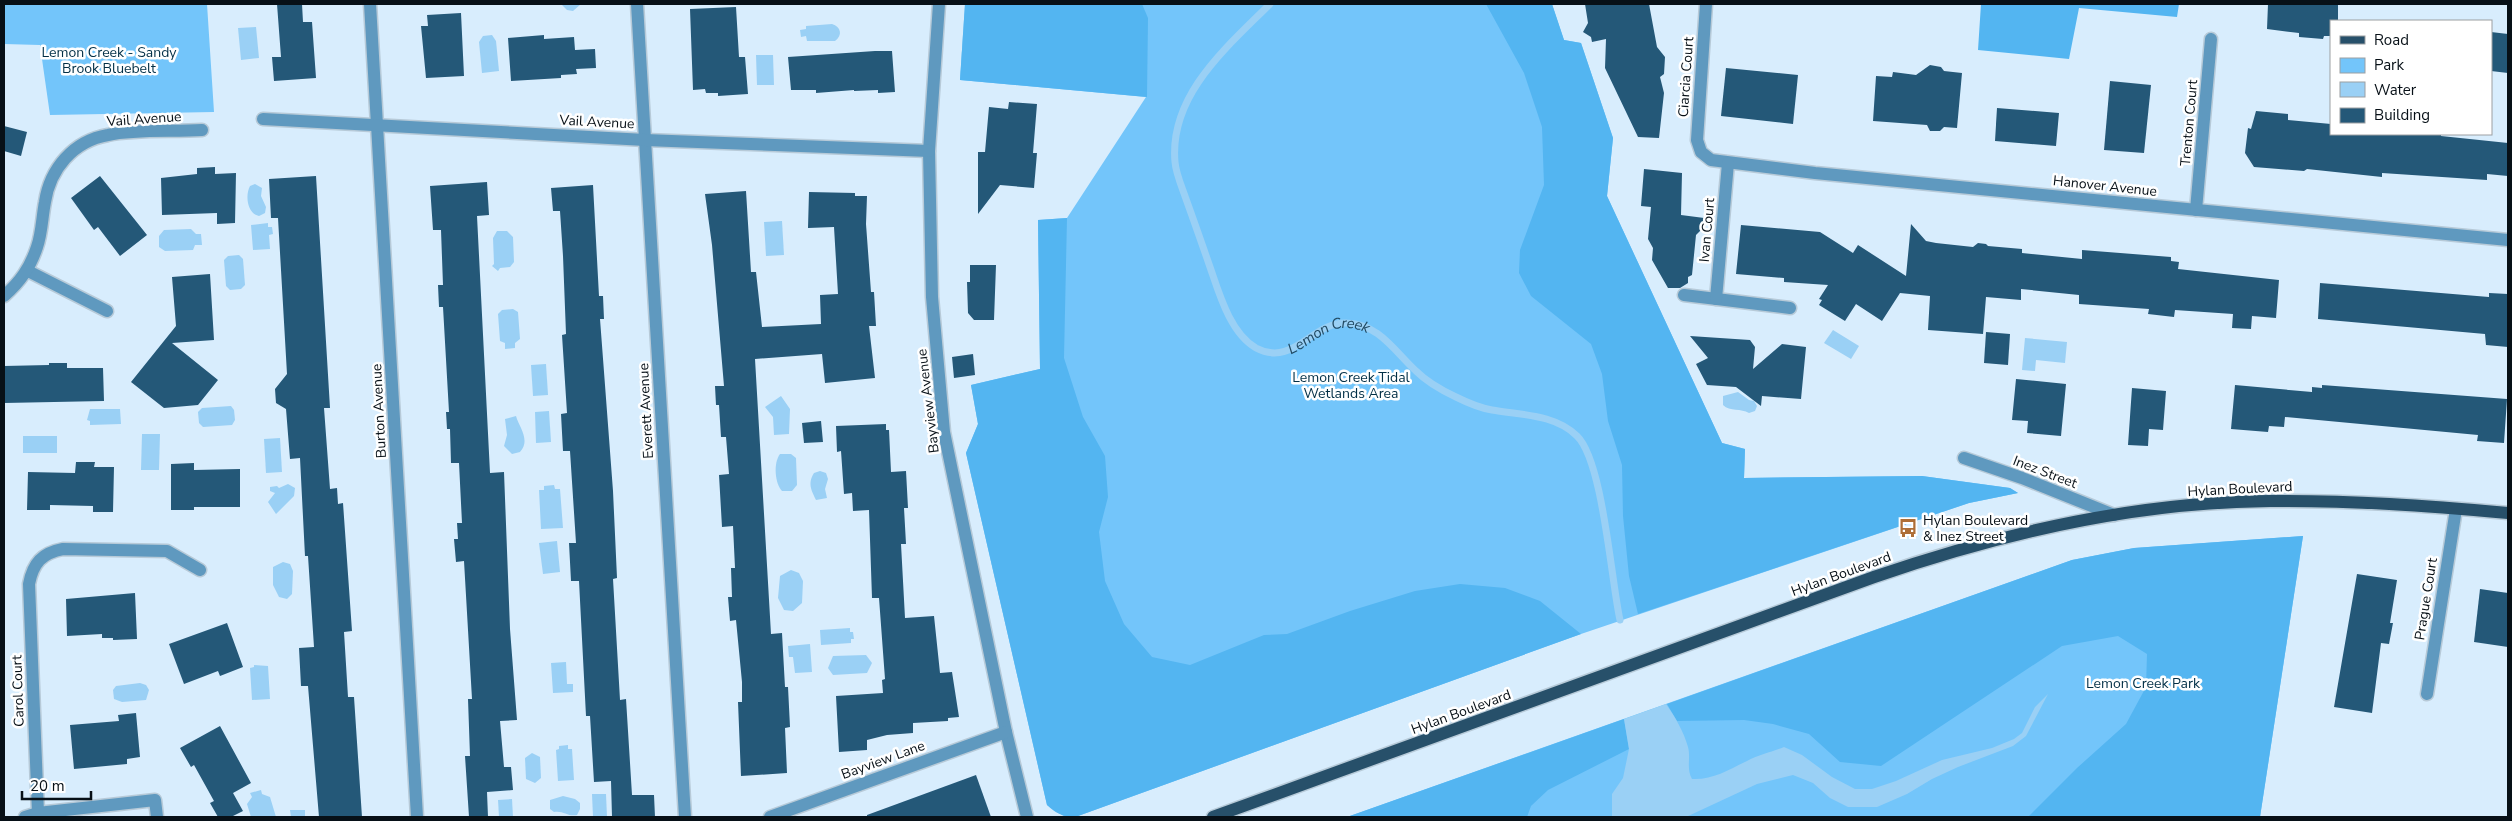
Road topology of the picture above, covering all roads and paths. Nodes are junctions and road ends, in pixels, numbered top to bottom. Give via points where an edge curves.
1 (370, 4) edge
2 (637, 4) edge
3 (938, 4) edge
4 (1706, 4) edge
5 (2211, 39) dead end
6 (263, 119) dead end
7 (378, 124) junction
8 (202, 130) dead end
9 (645, 140) junction
10 (929, 151) junction
11 (1701, 152) joint
12 (1728, 163) junction
13 (2196, 210) junction
14 (2508, 240) edge
15 (28, 271) junction
16 (1684, 295) dead end
17 (4, 296) edge
18 (1716, 299) junction
19 (1790, 308) dead end
20 (107, 311) dead end
21 (1964, 458) dead end
22 (2456, 509) junction
23 (2508, 513) edge
24 (2114, 515) junction
25 (200, 570) dead end
26 (2427, 694) dead end
27 (1006, 732) junction
28 (31, 815) edge
29 (157, 817) edge
30 (417, 817) edge
31 (684, 817) edge
32 (770, 817) edge
33 (1027, 817) edge
34 (1213, 817) edge

1 - 7 street, Burton Avenue
2 - 9 street, Everett Avenue
3 - 10 street, Bayview Avenue
4 - 11 street, Ciarcia Court via 1697,140
5 - 13 street, Trenton Court
6 - 7 street, Vail Avenue
7 - 9 street, Vail Avenue
7 - 30 street, Burton Avenue
8 - 15 street, Vail Avenue via 107,135 87,141 72,151 48,184 38,246
9 - 10 street, Vail Avenue
9 - 31 street, Everett Avenue
10 - 27 street, Bayview Avenue via 932,297 944,432
11 - 12 street, Hanover Avenue via 1711,160
12 - 13 street, Hanover Avenue
12 - 18 street, Ivan Court
13 - 14 street, Hanover Avenue
15 - 17 street, Vail Avenue
15 - 20 street
16 - 18 street
18 - 19 street
21 - 24 street, Inez Street
22 - 23 main road, Hylan Boulevard
22 - 24 main road, Hylan Boulevard via 2269,501 2185,506
22 - 26 street, Prague Court
24 - 34 main road, Hylan Boulevard via 1952,551
25 - 28 street, Carol Court via 167,551 63,549 50,551 38,559 31,570 29,584
27 - 32 street, Bayview Lane
27 - 33 street, Bayview Avenue
28 - 29 street via 155,800

